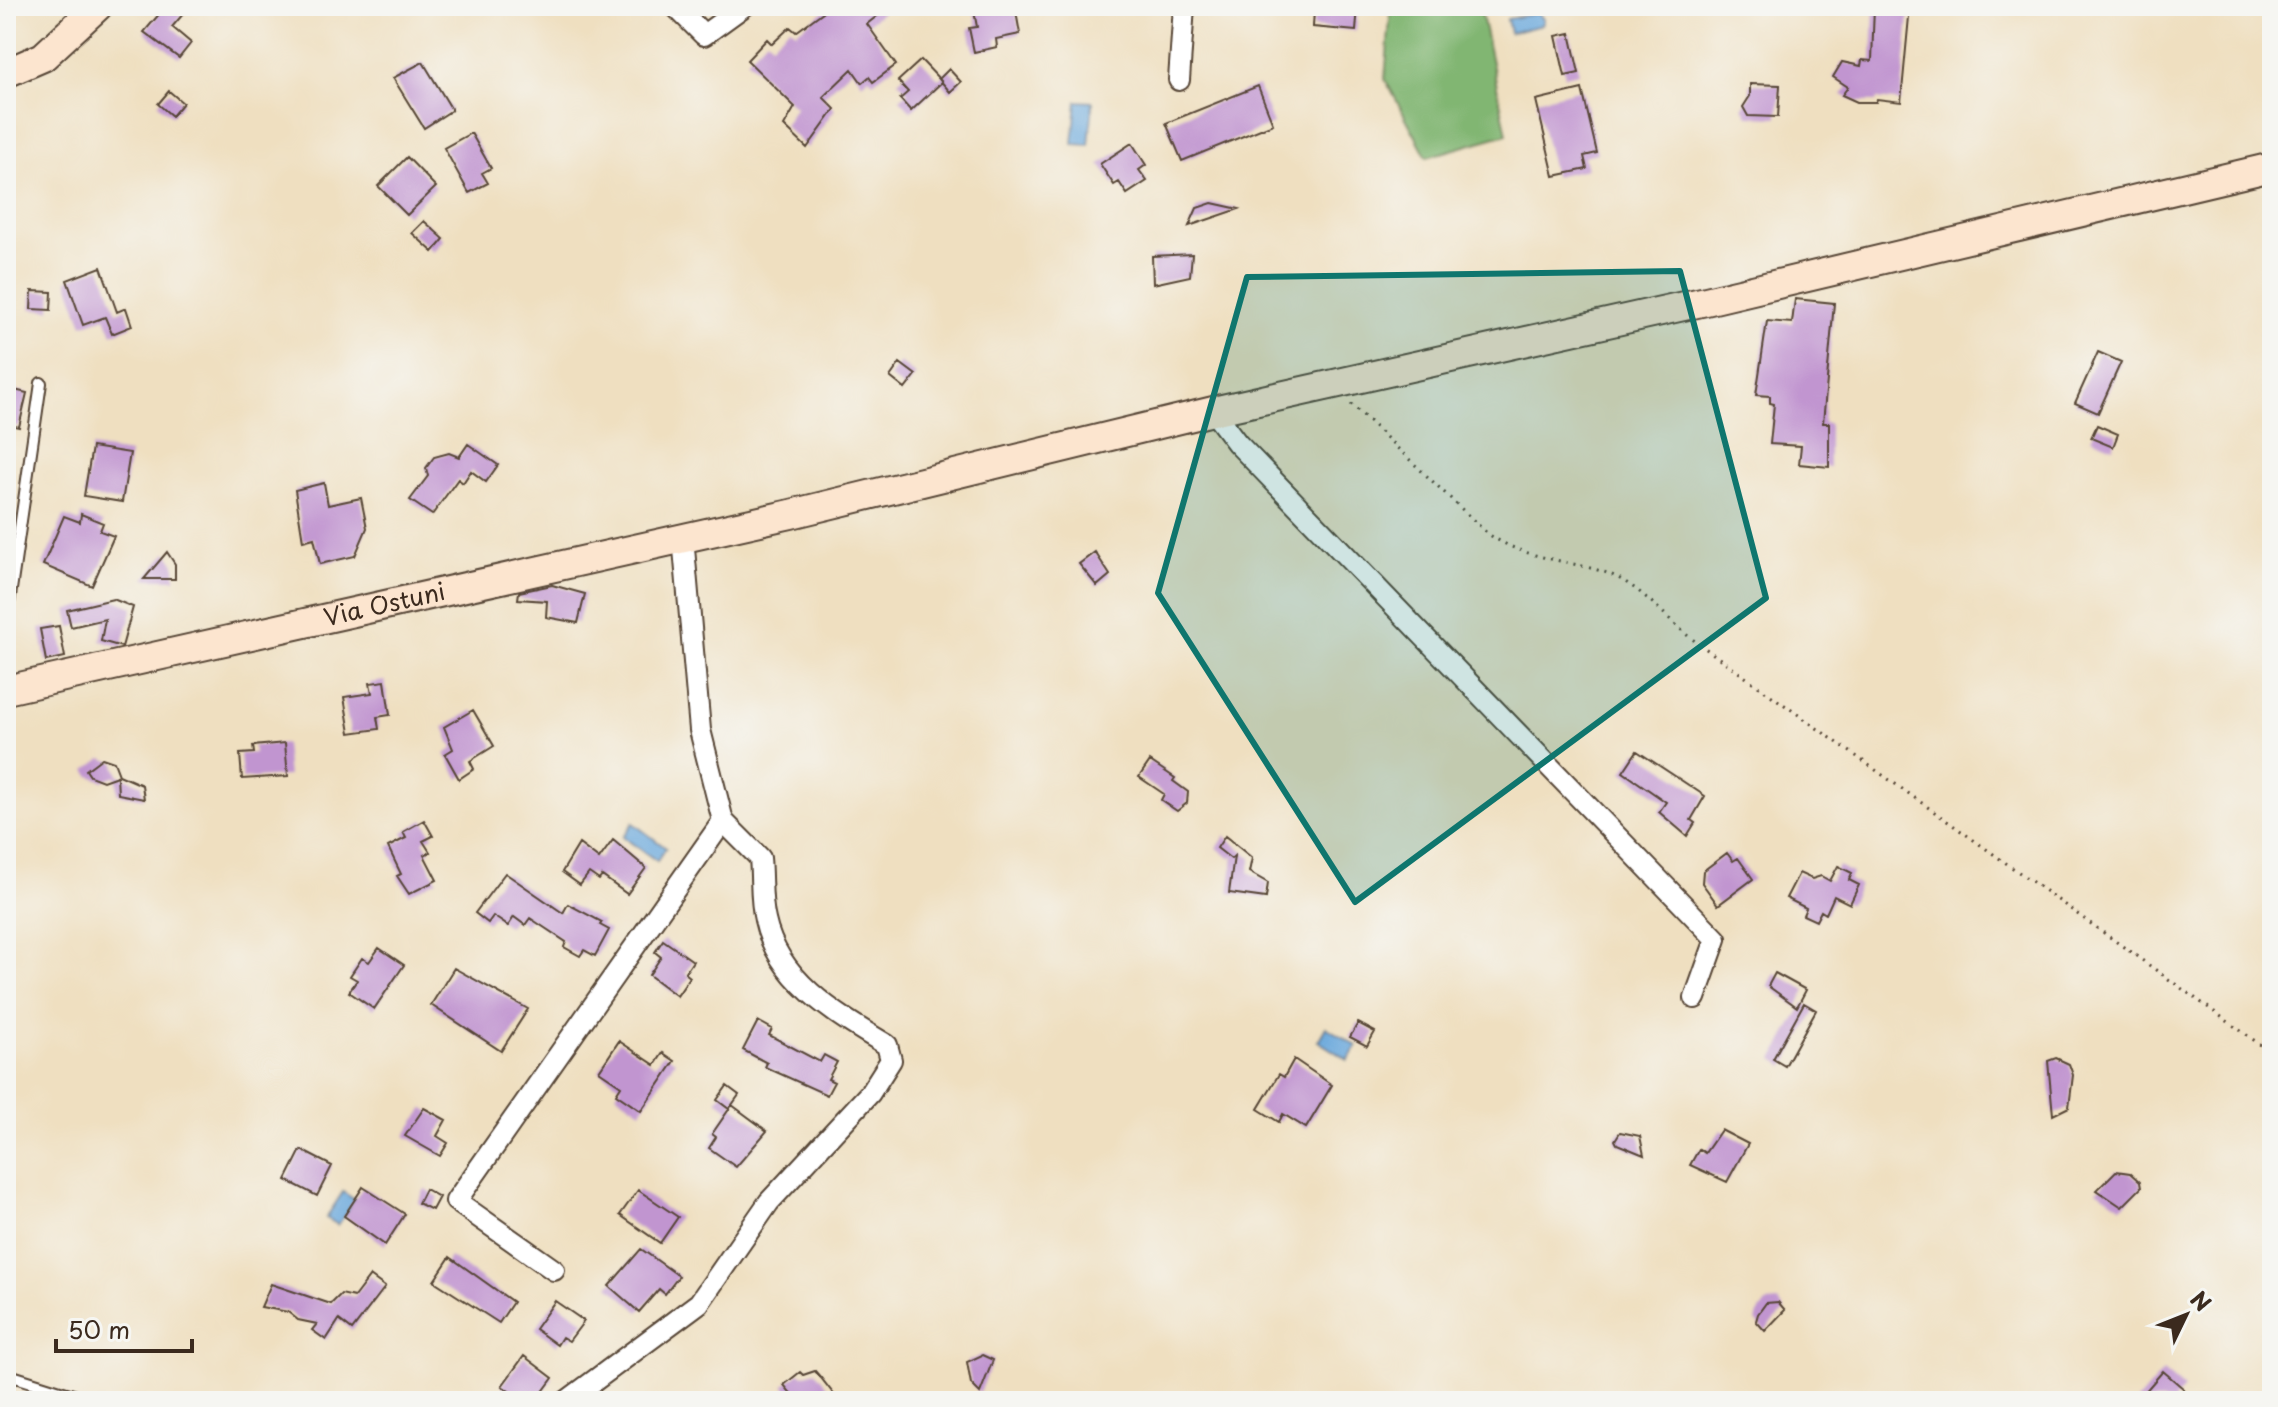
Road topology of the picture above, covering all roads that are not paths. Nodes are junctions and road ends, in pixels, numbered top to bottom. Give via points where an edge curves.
1 (98, 6) edge
2 (675, 6) edge
3 (744, 6) edge
4 (1184, 6) edge
5 (6, 73) edge
6 (1179, 80) dead end
7 (2272, 167) edge
8 (41, 383) dead end
9 (1213, 411) junction
10 (683, 537) junction
11 (6, 624) edge
12 (6, 690) edge
13 (723, 821) junction
14 (1695, 998) dead end
15 (554, 1270) dead end
16 (6, 1374) edge
17 (92, 1401) edge
18 (567, 1401) edge

1 - 5 main road via 43,57
2 - 3 street via 704,35
4 - 6 street
7 - 9 main road, Via Ostuni
8 - 11 lane
9 - 10 main road, Via Ostuni
9 - 14 street via 1237,443 1716,939
10 - 12 main road, Via Ostuni
10 - 13 street via 700,730
13 - 15 street via 456,1201
13 - 18 street via 760,858 764,919 775,950 802,986 887,1045 891,1060 870,1093 769,1202 699,1303
16 - 17 lane

